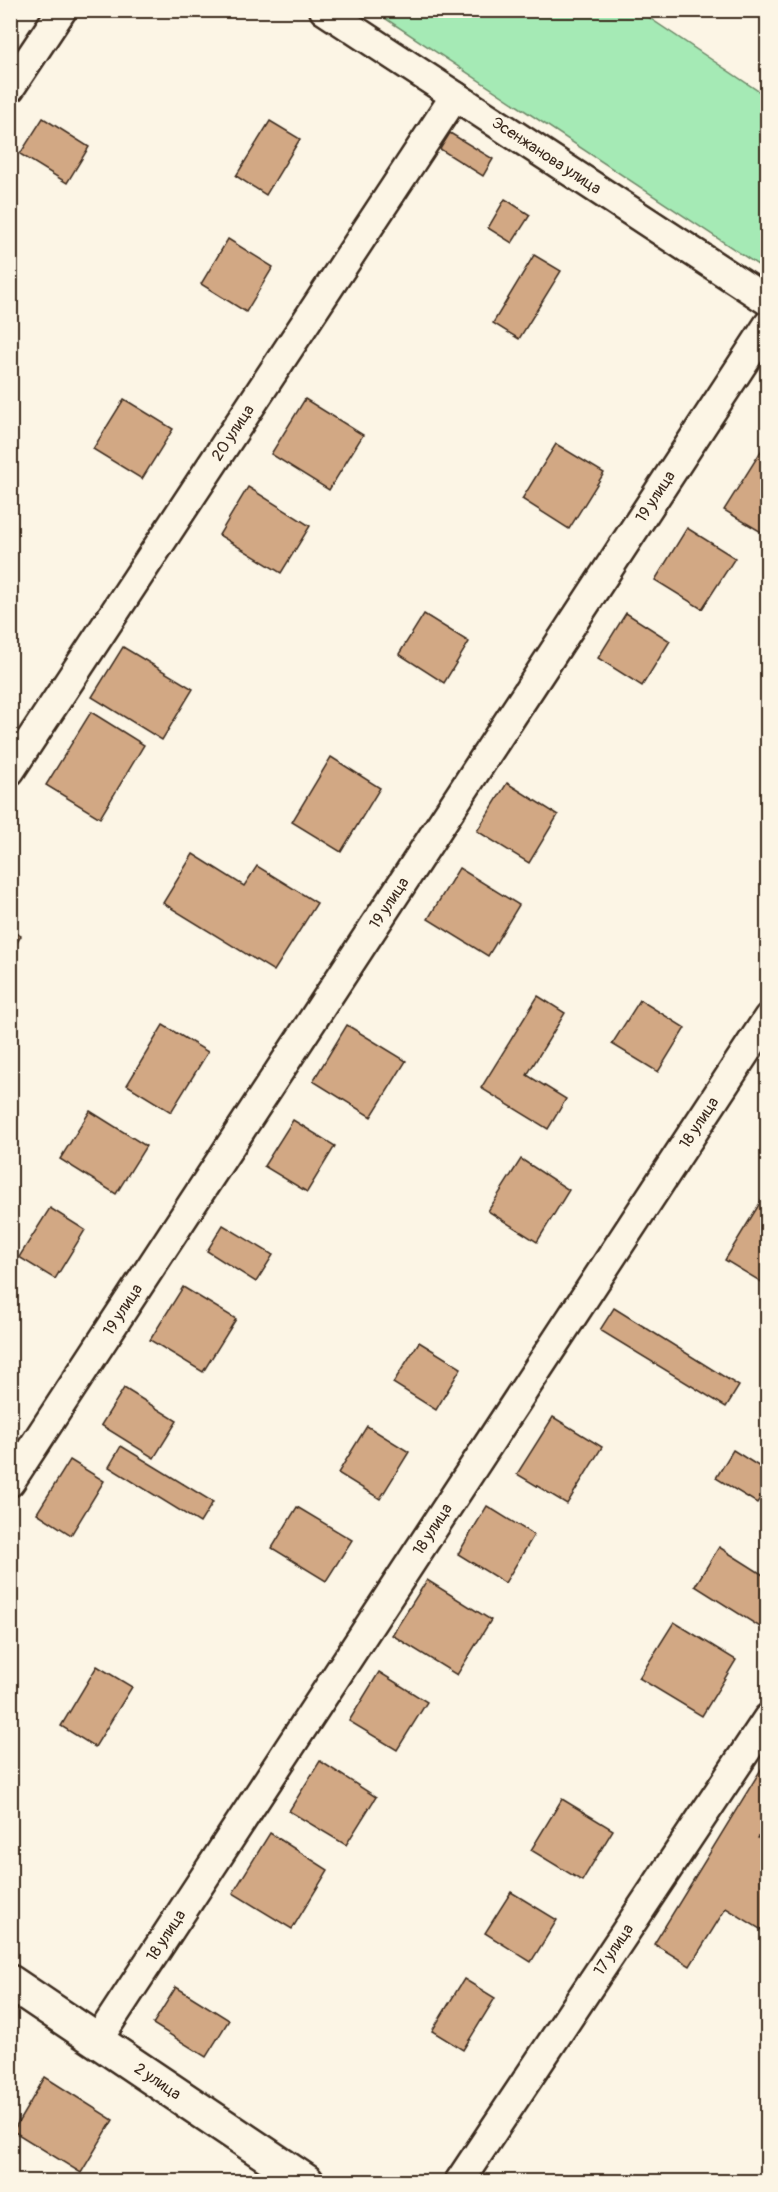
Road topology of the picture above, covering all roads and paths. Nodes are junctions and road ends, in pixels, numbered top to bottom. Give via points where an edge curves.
1 (62, 10) edge
2 (324, 10) edge
3 (10, 88) edge
4 (455, 96) junction
5 (768, 301) edge
6 (768, 326) edge
7 (10, 771) edge
8 (768, 1018) edge
9 (10, 1482) edge
10 (768, 1718) edge
11 (10, 1982) edge
12 (97, 2041) junction
13 (307, 2181) edge
14 (459, 2181) edge

1 - 3 street
2 - 4 street, Эсенжанова улица
4 - 5 street, Эсенжанова улица
4 - 7 street, 20 улица
6 - 9 street, 19 улица
8 - 12 street, 18 улица
10 - 14 street, 17 улица
11 - 12 street, 2 улица
12 - 13 street, 2 улица

